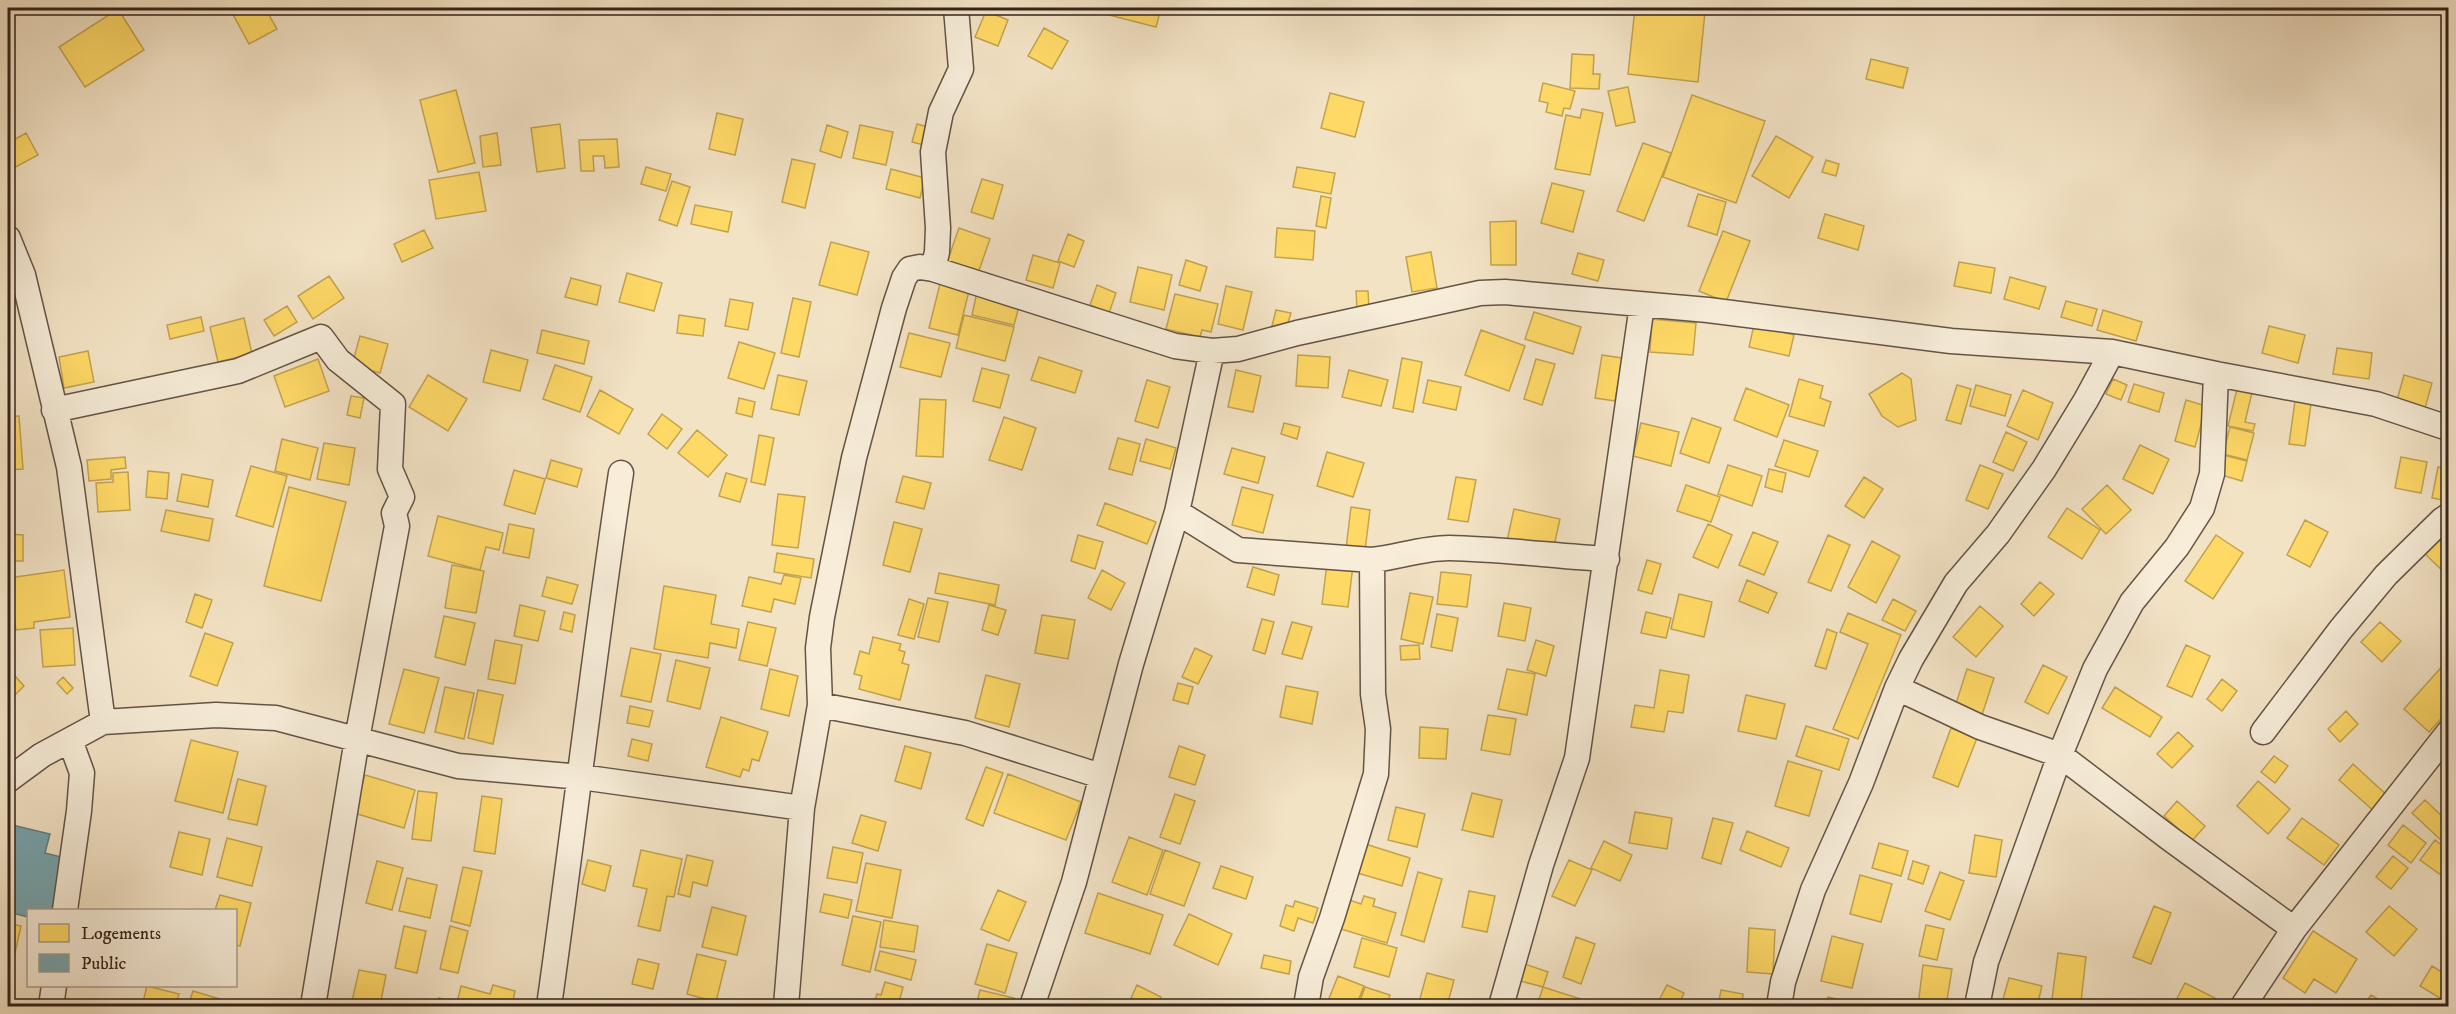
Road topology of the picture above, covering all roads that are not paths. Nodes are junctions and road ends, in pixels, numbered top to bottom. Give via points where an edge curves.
1 (956, 8) edge
2 (8, 238) edge
3 (933, 269) junction
4 (1642, 305) junction
5 (1212, 351) junction
6 (2112, 352) junction
7 (2216, 375) junction
8 (54, 410) junction
9 (2448, 428) edge
10 (621, 473) dead end
11 (1177, 512) junction
12 (2448, 516) edge
13 (1607, 559) junction
14 (1372, 560) junction
15 (1897, 688) junction
16 (820, 705) junction
17 (103, 722) junction
18 (2263, 732) dead end
19 (2448, 733) edge
20 (357, 739) junction
21 (70, 740) junction
22 (2060, 755) junction
23 (581, 777) junction
24 (1101, 777) junction
25 (8, 780) edge
26 (802, 808) junction
27 (65, 909) edge
28 (2294, 929) junction
29 (54, 987) edge
30 (51, 1006) edge
31 (313, 1006) edge
32 (549, 1006) edge
33 (786, 1006) edge
34 (1032, 1006) edge
35 (1306, 1006) edge
36 (1501, 1006) edge
37 (1779, 1006) edge
38 (1977, 1006) edge
39 (2243, 1006) edge

1 - 3 street via 961,69 941,112 933,152 939,228
2 - 8 street via 23,275
3 - 5 street via 1175,346
3 - 16 street via 910,269 904,278 854,458 822,617 818,648
4 - 5 street via 1480,293 1238,349
4 - 6 street via 1951,341
4 - 13 street
5 - 11 street
6 - 7 street
6 - 15 street via 2044,469 1998,534 1956,583
7 - 9 street via 2376,404
7 - 22 street via 2212,474 2202,508 2177,547 2132,602 2095,669
8 - 17 street via 69,467
8 - 20 street via 238,371 321,337 338,360 393,404 390,470 402,497 394,513 397,526
10 - 23 street via 600,609
11 - 14 street via 1238,550
11 - 24 street
12 - 18 street via 2386,576
13 - 14 street via 1448,548
13 - 36 street via 1577,758 1541,865
14 - 35 street via 1376,774 1311,978
15 - 22 street via 1980,727
15 - 37 street via 1814,890 1782,982
16 - 24 street via 965,733
16 - 26 street
17 - 20 street via 216,715 276,718
17 - 21 street
19 - 28 street
20 - 23 street via 458,766
20 - 31 street
21 - 25 street
21 - 27 street via 82,773
22 - 28 street
22 - 38 street via 1986,962
23 - 26 street
23 - 32 street
24 - 34 street via 1074,882
26 - 33 street
28 - 39 street
29 - 30 street

